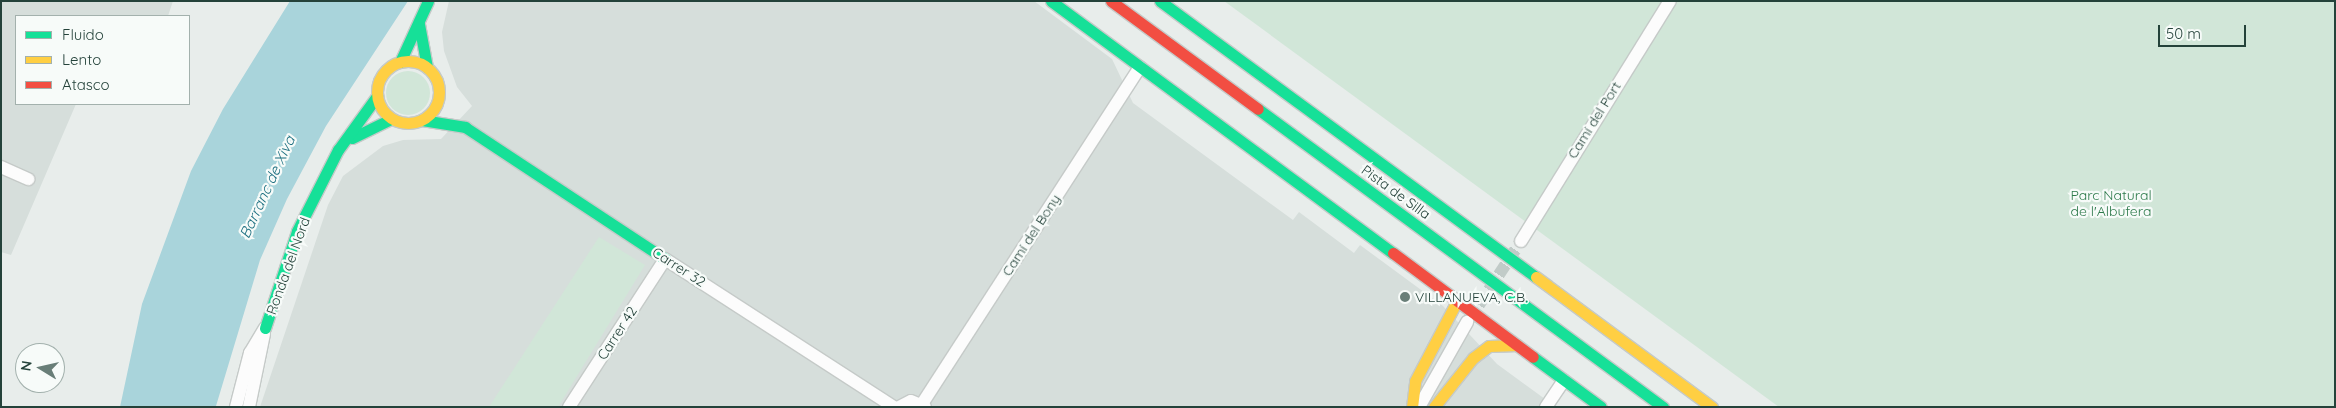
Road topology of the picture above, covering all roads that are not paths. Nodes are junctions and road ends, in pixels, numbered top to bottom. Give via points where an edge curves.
1 (1051, 1) edge
2 (1110, 1) edge
3 (1160, 1) edge
4 (1670, 1) edge
5 (428, 2) edge
6 (419, 24) junction
7 (400, 62) junction
8 (427, 67) junction
9 (1140, 67) junction
10 (377, 96) junction
11 (439, 96) junction
12 (391, 119) junction
13 (422, 120) junction
14 (465, 128) junction
15 (338, 150) junction
16 (1, 167) edge
17 (28, 179) dead end
18 (1521, 241) tunnel mouth
19 (665, 258) junction
20 (1457, 300) junction
21 (1467, 322) tunnel mouth
22 (265, 328) junction
23 (1517, 345) junction
24 (1564, 380) junction
25 (924, 405) edge
26 (236, 407) edge
27 (249, 407) edge
28 (569, 407) edge
29 (894, 407) edge
30 (899, 407) edge
31 (1412, 407) edge
32 (1419, 407) edge
33 (1434, 407) edge
34 (1546, 407) edge
35 (1601, 407) edge
36 (1663, 407) edge
37 (1712, 407) edge

1 - 9 main road
2 - 36 main road, Pista de Silla
3 - 37 main road, Pista de Silla
4 - 18 street, Camí del Port
5 - 6 main road
6 - 7 main road
6 - 8 main road
7 - 8 main road
7 - 10 main road via 380,79
8 - 11 main road via 435,75
9 - 20 main road
9 - 25 street, Camí del Bony
10 - 12 main road
10 - 15 main road, Ronda del Nord
11 - 13 main road
11 - 14 main road, Carrer 32
12 - 13 main road via 406,124
12 - 15 main road, Ronda del Nord via 361,130
13 - 14 main road, Carrer 32
14 - 19 main road, Carrer 32
15 - 22 main road, Ronda del Nord via 298,231
16 - 17 street
19 - 28 street, Carrer 42
19 - 29 street, Carrer 32
20 - 23 main road
20 - 31 main road via 1415,381
21 - 32 street
22 - 26 street, Ronda del Nord via 250,353
22 - 27 street, Ronda del Nord
23 - 24 main road
23 - 33 main road via 1489,346 1473,358
24 - 34 street
24 - 35 main road
25 - 30 street via 911,401

